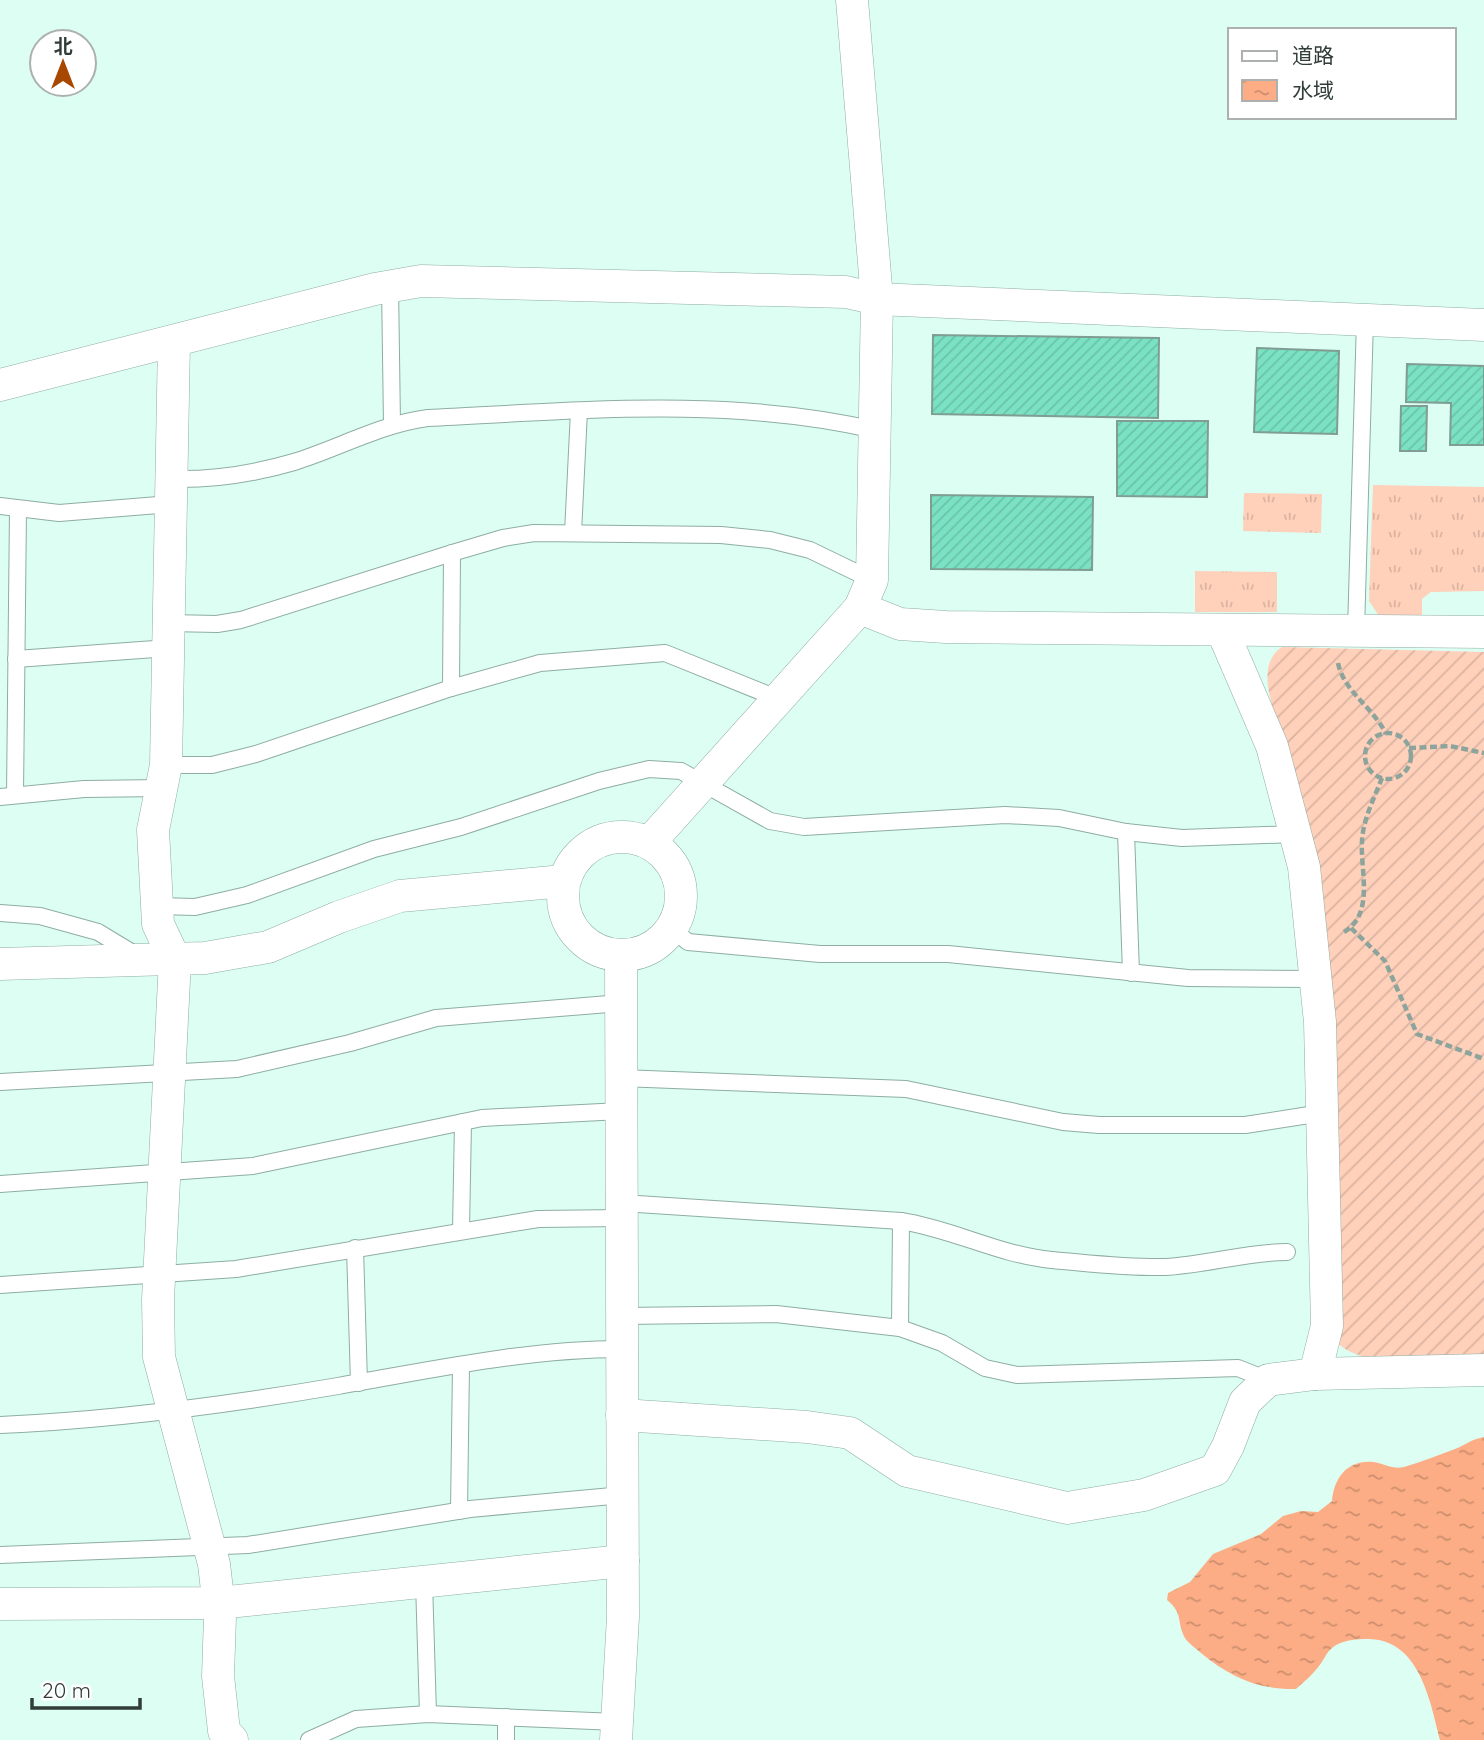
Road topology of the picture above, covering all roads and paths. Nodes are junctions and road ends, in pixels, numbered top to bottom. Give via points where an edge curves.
1 (852, 0) edge
2 (390, 285) junction
3 (877, 299) junction
4 (1365, 320) junction
5 (1484, 325) edge
6 (174, 342) junction
7 (0, 385) edge
8 (579, 411) junction
9 (392, 425) junction
10 (875, 430) junction
11 (171, 492) junction
12 (0, 506) edge
13 (18, 509) junction
14 (573, 533) junction
15 (452, 553) junction
16 (866, 594) junction
17 (0, 601) edge
18 (17, 604) junction
19 (1222, 630) junction
20 (1347, 631) junction
21 (1484, 632) edge
22 (169, 635) junction
23 (16, 659) junction
24 (451, 688) junction
25 (8, 695) edge
26 (779, 699) junction
27 (1386, 734) junction
28 (1409, 748) junction
29 (1484, 753) edge
30 (164, 776) junction
31 (1382, 778) junction
32 (703, 783) junction
33 (7, 796) edge
34 (1126, 832) junction
35 (1295, 834) junction
36 (649, 843) junction
37 (564, 881) junction
38 (157, 906) junction
39 (0, 913) edge
40 (1352, 928) junction
41 (672, 929) junction
42 (621, 956) junction
43 (160, 960) junction
44 (0, 964) edge
45 (1314, 964) junction
46 (1131, 973) junction
47 (621, 1003) junction
48 (1484, 1059) edge
49 (170, 1072) junction
50 (621, 1078) junction
51 (0, 1082) edge
52 (621, 1111) junction
53 (1322, 1113) junction
54 (463, 1122) junction
55 (164, 1173) junction
56 (0, 1184) edge
57 (622, 1210) junction
58 (901, 1221) junction
59 (461, 1230) junction
60 (355, 1248) junction
61 (1287, 1252) dead end
62 (159, 1273) junction
63 (0, 1285) edge
64 (622, 1315) junction
65 (900, 1328) junction
66 (622, 1349) junction
67 (461, 1366) junction
68 (1484, 1370) edge
69 (1315, 1374) junction
70 (1268, 1380) junction
71 (359, 1383) junction
72 (173, 1409) junction
73 (622, 1415) junction
74 (0, 1425) edge
75 (623, 1495) junction
76 (458, 1511) junction
77 (211, 1548) junction
78 (0, 1555) edge
79 (623, 1560) junction
80 (424, 1582) junction
81 (0, 1604) edge
82 (219, 1604) junction
83 (428, 1714) junction
84 (506, 1717) junction
85 (616, 1731) edge
86 (232, 1740) edge
87 (309, 1740) edge
88 (506, 1740) edge

1 - 3 street
2 - 3 street via 421,281 846,292
2 - 6 street
2 - 9 lane
3 - 4 street
3 - 10 street
4 - 5 street
4 - 20 lane
6 - 7 street
6 - 11 street
8 - 9 lane via 428,418
8 - 10 lane via 698,408 833,420
8 - 14 lane
9 - 11 lane via 295,461
10 - 16 street
11 - 13 lane via 59,513
11 - 22 street
12 - 13 lane
13 - 18 lane
14 - 15 lane via 503,538
14 - 16 lane via 770,540 810,550
15 - 22 lane via 241,620
15 - 24 lane
16 - 19 street via 900,624
16 - 26 street
17 - 18 lane
18 - 23 lane
19 - 20 street
19 - 35 street via 1272,746
20 - 21 street
20 - 27 path via 1337,659 1344,684 1368,706
22 - 23 lane
22 - 30 street
23 - 25 lane
24 - 26 lane via 540,663 650,652 683,658
24 - 30 lane via 256,754
25 - 33 lane
26 - 32 street
27 - 28 path via 1400,737
27 - 31 path via 1372,740 1365,754 1369,769
28 - 29 path via 1450,746
28 - 31 path via 1407,769 1396,777
30 - 33 lane
30 - 38 street via 153,831
31 - 40 path via 1362,840 1365,885
32 - 34 lane via 770,821 804,827 1005,815 1059,818
32 - 36 street
32 - 38 lane via 681,771 649,769 374,849 247,895 195,907
34 - 35 lane via 1182,838
34 - 46 lane
35 - 45 street via 1304,867
36 - 37 street via 621,837 593,844 577,856
36 - 41 street via 665,855 676,872 681,901
37 - 42 street via 563,910 571,928 601,953
37 - 43 street via 400,896 268,947
38 - 43 street
39 - 43 lane via 40,916 98,932
40 - 45 path
40 - 48 path via 1385,961 1417,1034
41 - 42 street via 641,953
41 - 46 lane via 688,942 713,945 820,954 948,954
42 - 47 street
43 - 44 street
43 - 49 street
45 - 46 lane via 1188,978
45 - 53 street
47 - 49 lane via 436,1018 237,1069
47 - 50 street
49 - 51 lane
49 - 55 street
50 - 52 street
50 - 53 lane via 906,1089 1063,1122 1099,1125 1245,1125
52 - 54 lane
52 - 57 street
53 - 69 street via 1327,1326
54 - 55 lane via 253,1166
54 - 59 lane
55 - 56 lane
55 - 62 street
57 - 58 lane
57 - 59 lane
57 - 64 street
58 - 61 lane via 935,1226 1016,1256 1051,1260 1164,1267
58 - 65 lane
59 - 60 lane
60 - 62 lane via 236,1269
60 - 71 lane
62 - 63 lane
62 - 72 street via 159,1357
64 - 65 lane via 776,1314
64 - 66 street
65 - 70 lane via 942,1343 985,1368 1017,1375 1238,1368
66 - 67 lane via 568,1349
66 - 73 street
67 - 71 lane
67 - 76 lane
68 - 69 street
69 - 70 street
70 - 73 street via 1245,1402 1214,1470 1144,1495 1067,1508 907,1471 850,1433
71 - 72 lane
72 - 74 lane
72 - 77 street
73 - 75 street
75 - 76 lane
75 - 79 street
76 - 77 lane
77 - 78 lane
77 - 82 street
79 - 80 street
79 - 85 street
80 - 82 street
80 - 83 lane
81 - 82 street
82 - 86 street via 218,1676 224,1731
83 - 84 lane
83 - 87 lane via 356,1719
84 - 85 lane
84 - 88 lane

